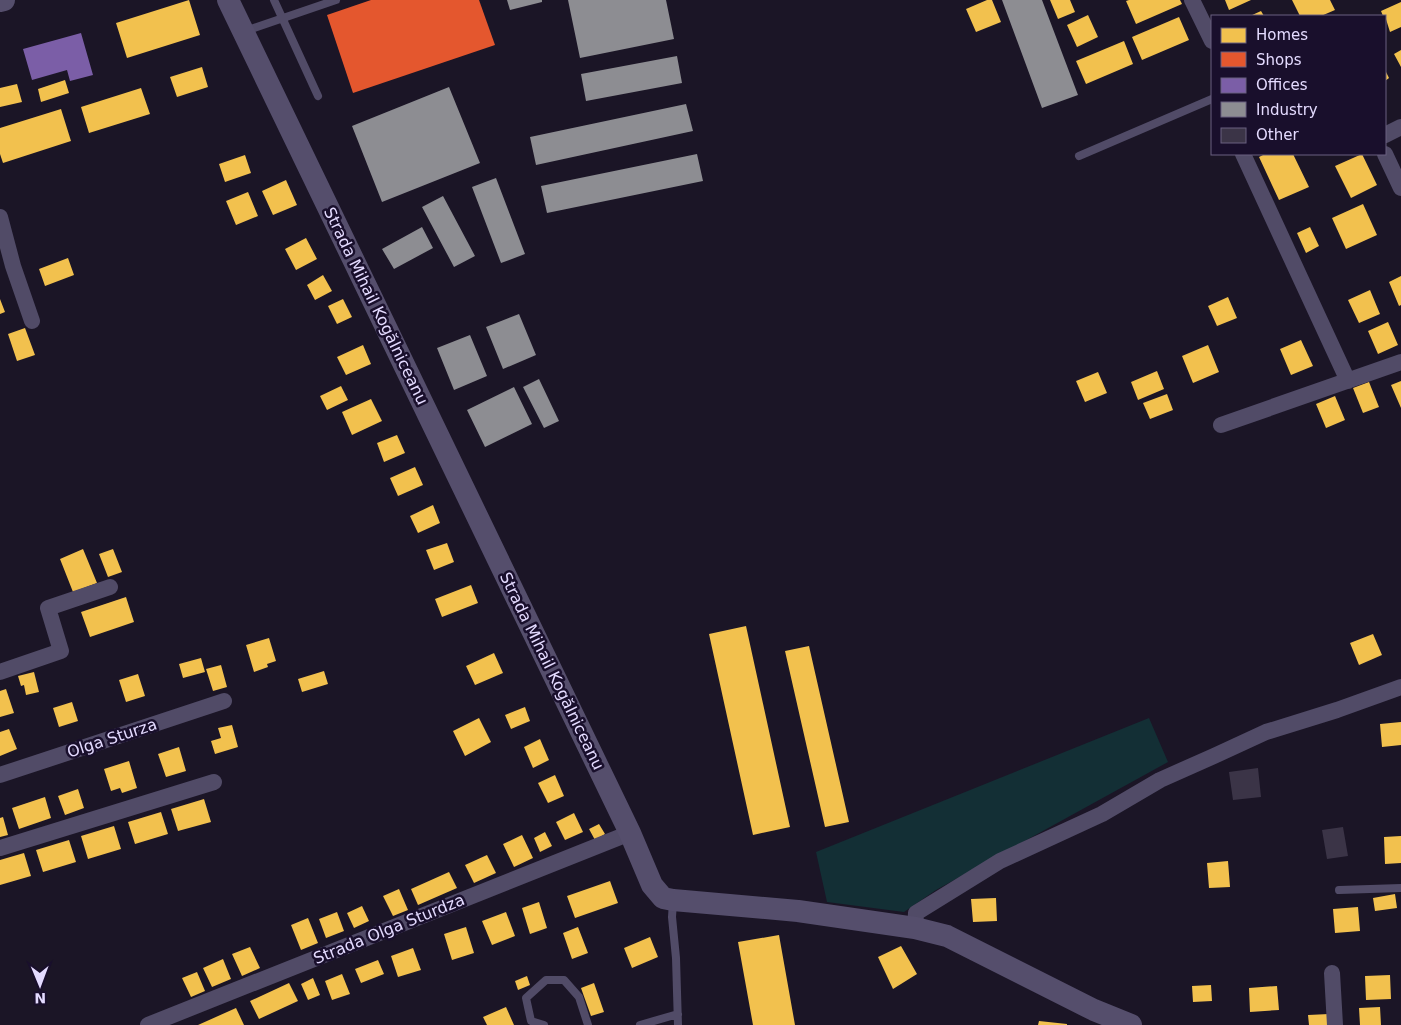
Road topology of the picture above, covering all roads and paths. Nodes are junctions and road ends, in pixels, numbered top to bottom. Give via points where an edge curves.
1 (228, 0) edge
2 (274, 0) edge
3 (336, 0) edge
4 (1192, 0) edge
5 (282, 19) junction
6 (243, 32) junction
7 (1211, 39) edge
8 (318, 96) dead end
9 (1211, 98) edge
10 (1401, 127) edge
11 (1386, 134) edge
12 (1243, 155) edge
13 (1385, 155) edge
14 (1079, 156) dead end
15 (1401, 188) edge
16 (0, 217) edge
17 (32, 321) dead end
18 (1401, 362) edge
19 (1348, 381) junction
20 (1221, 425) dead end
21 (110, 587) dead end
22 (0, 672) edge
23 (1401, 687) edge
24 (224, 702) dead end
25 (0, 775) edge
26 (214, 782) dead end
27 (630, 834) junction
28 (0, 848) edge
29 (1401, 888) edge
30 (1339, 890) dead end
31 (673, 900) junction
32 (915, 928) junction
33 (1332, 973) dead end
34 (678, 1014) junction
35 (148, 1025) edge
36 (544, 1025) edge
37 (588, 1025) edge
38 (640, 1025) edge
39 (678, 1025) edge
40 (1131, 1025) edge
41 (1335, 1025) edge

1 - 6 street, Strada Mihail Kogălniceanu
2 - 5 lane
3 - 5 lane
4 - 7 street
5 - 6 lane
5 - 8 lane
6 - 27 street, Strada Mihail Kogălniceanu
9 - 14 lane
10 - 11 street
12 - 19 street
13 - 15 street
16 - 17 street
18 - 19 street
19 - 20 street
21 - 22 street via 48,608 61,651
23 - 32 street via 1266,732 1160,780 1102,814 1000,861 916,913
24 - 25 street, Olga Sturza
26 - 28 street
27 - 31 street, Strada Mihail Kogălniceanu via 652,885 663,898
27 - 35 street, Strada Olga Sturdza
29 - 30 lane
31 - 32 street, Strada Mihail Kogălniceanu via 798,911
31 - 34 lane
32 - 40 street, Strada Mihail Kogălniceanu via 947,936 1094,1010
33 - 41 street
34 - 38 lane
34 - 39 lane
36 - 37 lane via 531,1021 526,998 546,980 564,980 579,998

